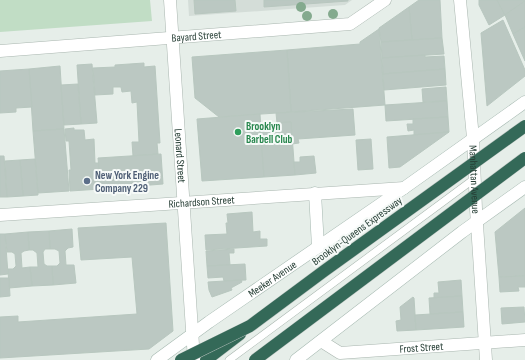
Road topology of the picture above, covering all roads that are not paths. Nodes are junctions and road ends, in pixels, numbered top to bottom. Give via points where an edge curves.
1 (170, 0) edge
2 (384, 0) edge
3 (460, 0) edge
4 (172, 38) junction
5 (0, 50) edge
6 (525, 102) edge
7 (525, 126) edge
8 (473, 138) junction
9 (525, 158) edge
10 (474, 179) junction
11 (525, 187) edge
12 (404, 188) junction
13 (315, 193) junction
14 (184, 202) junction
15 (0, 215) edge
16 (477, 222) junction
17 (318, 247) junction
18 (250, 326) junction
19 (192, 336) junction
20 (525, 340) edge
21 (321, 341) junction
22 (484, 343) junction
23 (157, 360) edge
24 (181, 360) edge
25 (194, 360) edge
26 (206, 360) edge
27 (229, 360) edge
28 (255, 360) edge
29 (296, 360) edge
30 (486, 360) edge

1 - 4 street, Leonard Street
2 - 4 street, Bayard Street via 350,24
3 - 8 street, Manhattan Avenue
4 - 5 street, Bayard Street
4 - 14 street, Leonard Street
6 - 8 street, Meeker Avenue
7 - 18 highway, Brooklyn-Queens Expressway, bridge
8 - 10 street, Manhattan Avenue
8 - 12 street, Meeker Avenue
9 - 28 highway, bridge
10 - 16 street, Manhattan Avenue
10 - 27 lane
11 - 16 street
12 - 13 street, Richardson Street
12 - 17 street, Meeker Avenue
13 - 14 street, Richardson Street
13 - 17 street
14 - 15 street, Richardson Street
14 - 19 street, Leonard Street
16 - 21 street
16 - 22 street, Manhattan Avenue
17 - 19 street, Meeker Avenue
18 - 24 highway, bridge
18 - 26 highway, Brooklyn-Queens Expressway, bridge
19 - 23 street, Meeker Avenue
19 - 25 street, Leonard Street
20 - 22 street, Frost Street
21 - 22 street, Frost Street via 340,353
21 - 29 street
22 - 30 street, Manhattan Avenue

